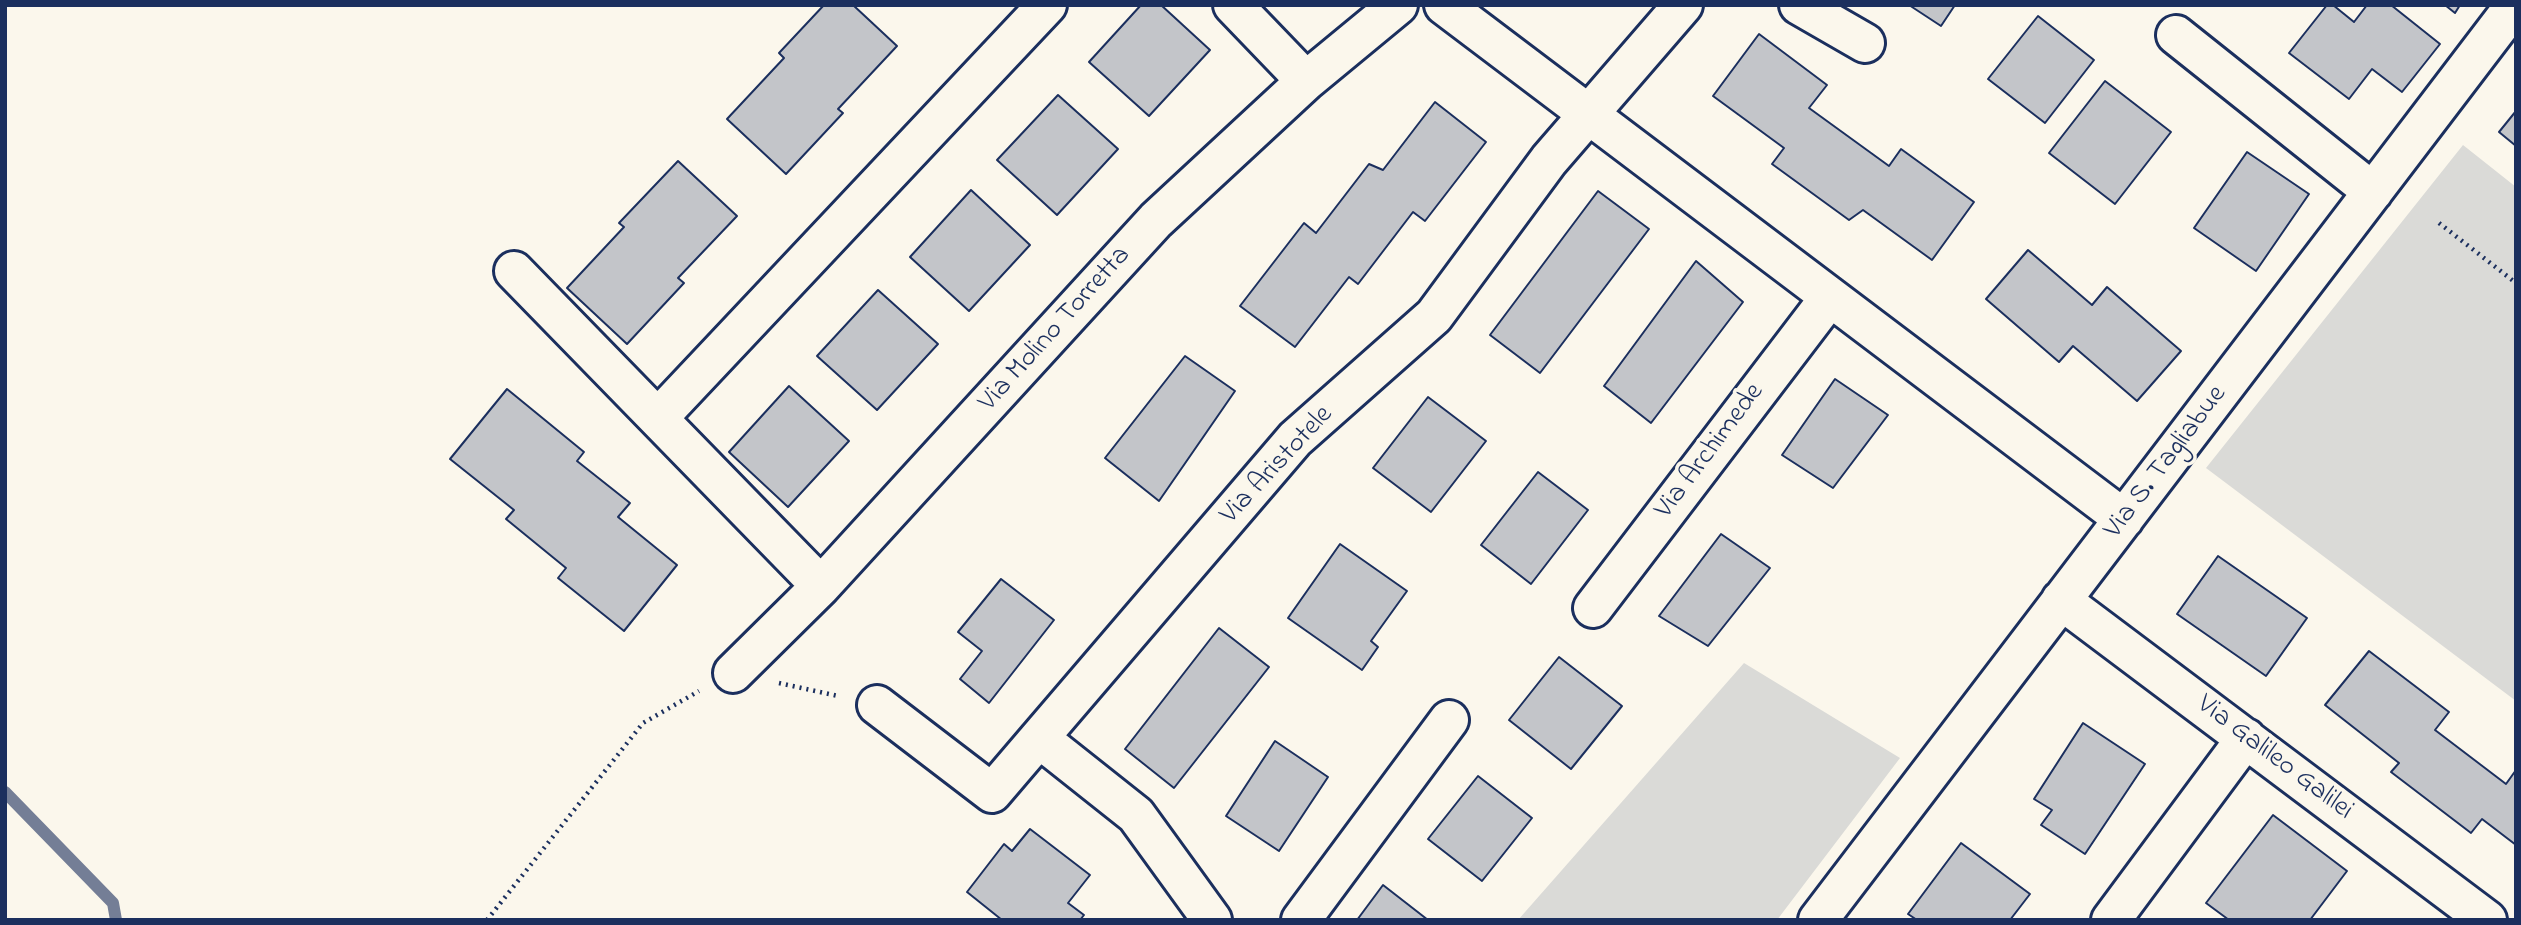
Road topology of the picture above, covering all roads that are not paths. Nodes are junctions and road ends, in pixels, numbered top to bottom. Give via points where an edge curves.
1 (1047, 5) edge
2 (1233, 5) edge
3 (1398, 5) edge
4 (1444, 5) edge
5 (1683, 5) edge
6 (1799, 5) edge
7 (2515, 5) edge
8 (2176, 34) dead end
9 (1865, 43) dead end
10 (1306, 81) junction
11 (1590, 112) junction
12 (2373, 192) junction
13 (514, 271) dead end
14 (1830, 297) junction
15 (658, 418) junction
16 (2124, 519) junction
17 (821, 586) junction
18 (2061, 600) junction
19 (1593, 608) dead end
20 (733, 673) road end
21 (877, 705) road end
22 (1449, 720) dead end
23 (1039, 738) junction
24 (2246, 738) junction
25 (1212, 920) edge
26 (1301, 920) edge
27 (1818, 920) edge
28 (2111, 920) edge
29 (2487, 920) edge

1 - 15 street
2 - 10 street
3 - 10 street, Via Molino Torretta
4 - 11 street
5 - 11 street, Via Aristotele
6 - 9 street
7 - 12 street, Via S. Tagliabue
8 - 12 street
10 - 17 street, Via Molino Torretta via 1156,220
11 - 14 street
11 - 23 street, Via Aristotele via 1434,316 1295,439
12 - 16 street, Via S. Tagliabue
13 - 15 street
14 - 16 street
14 - 19 street, Via Archimede
15 - 17 street
16 - 18 street, Via S. Tagliabue
17 - 20 street, Via Molino Torretta
18 - 24 street, Via Galileo Galilei
18 - 27 street, Via S. Tagliabue
21 - 23 street, Via Aristotele via 992,793
22 - 26 street
23 - 25 street via 1136,815
24 - 28 street
24 - 29 street, Via Galileo Galilei

